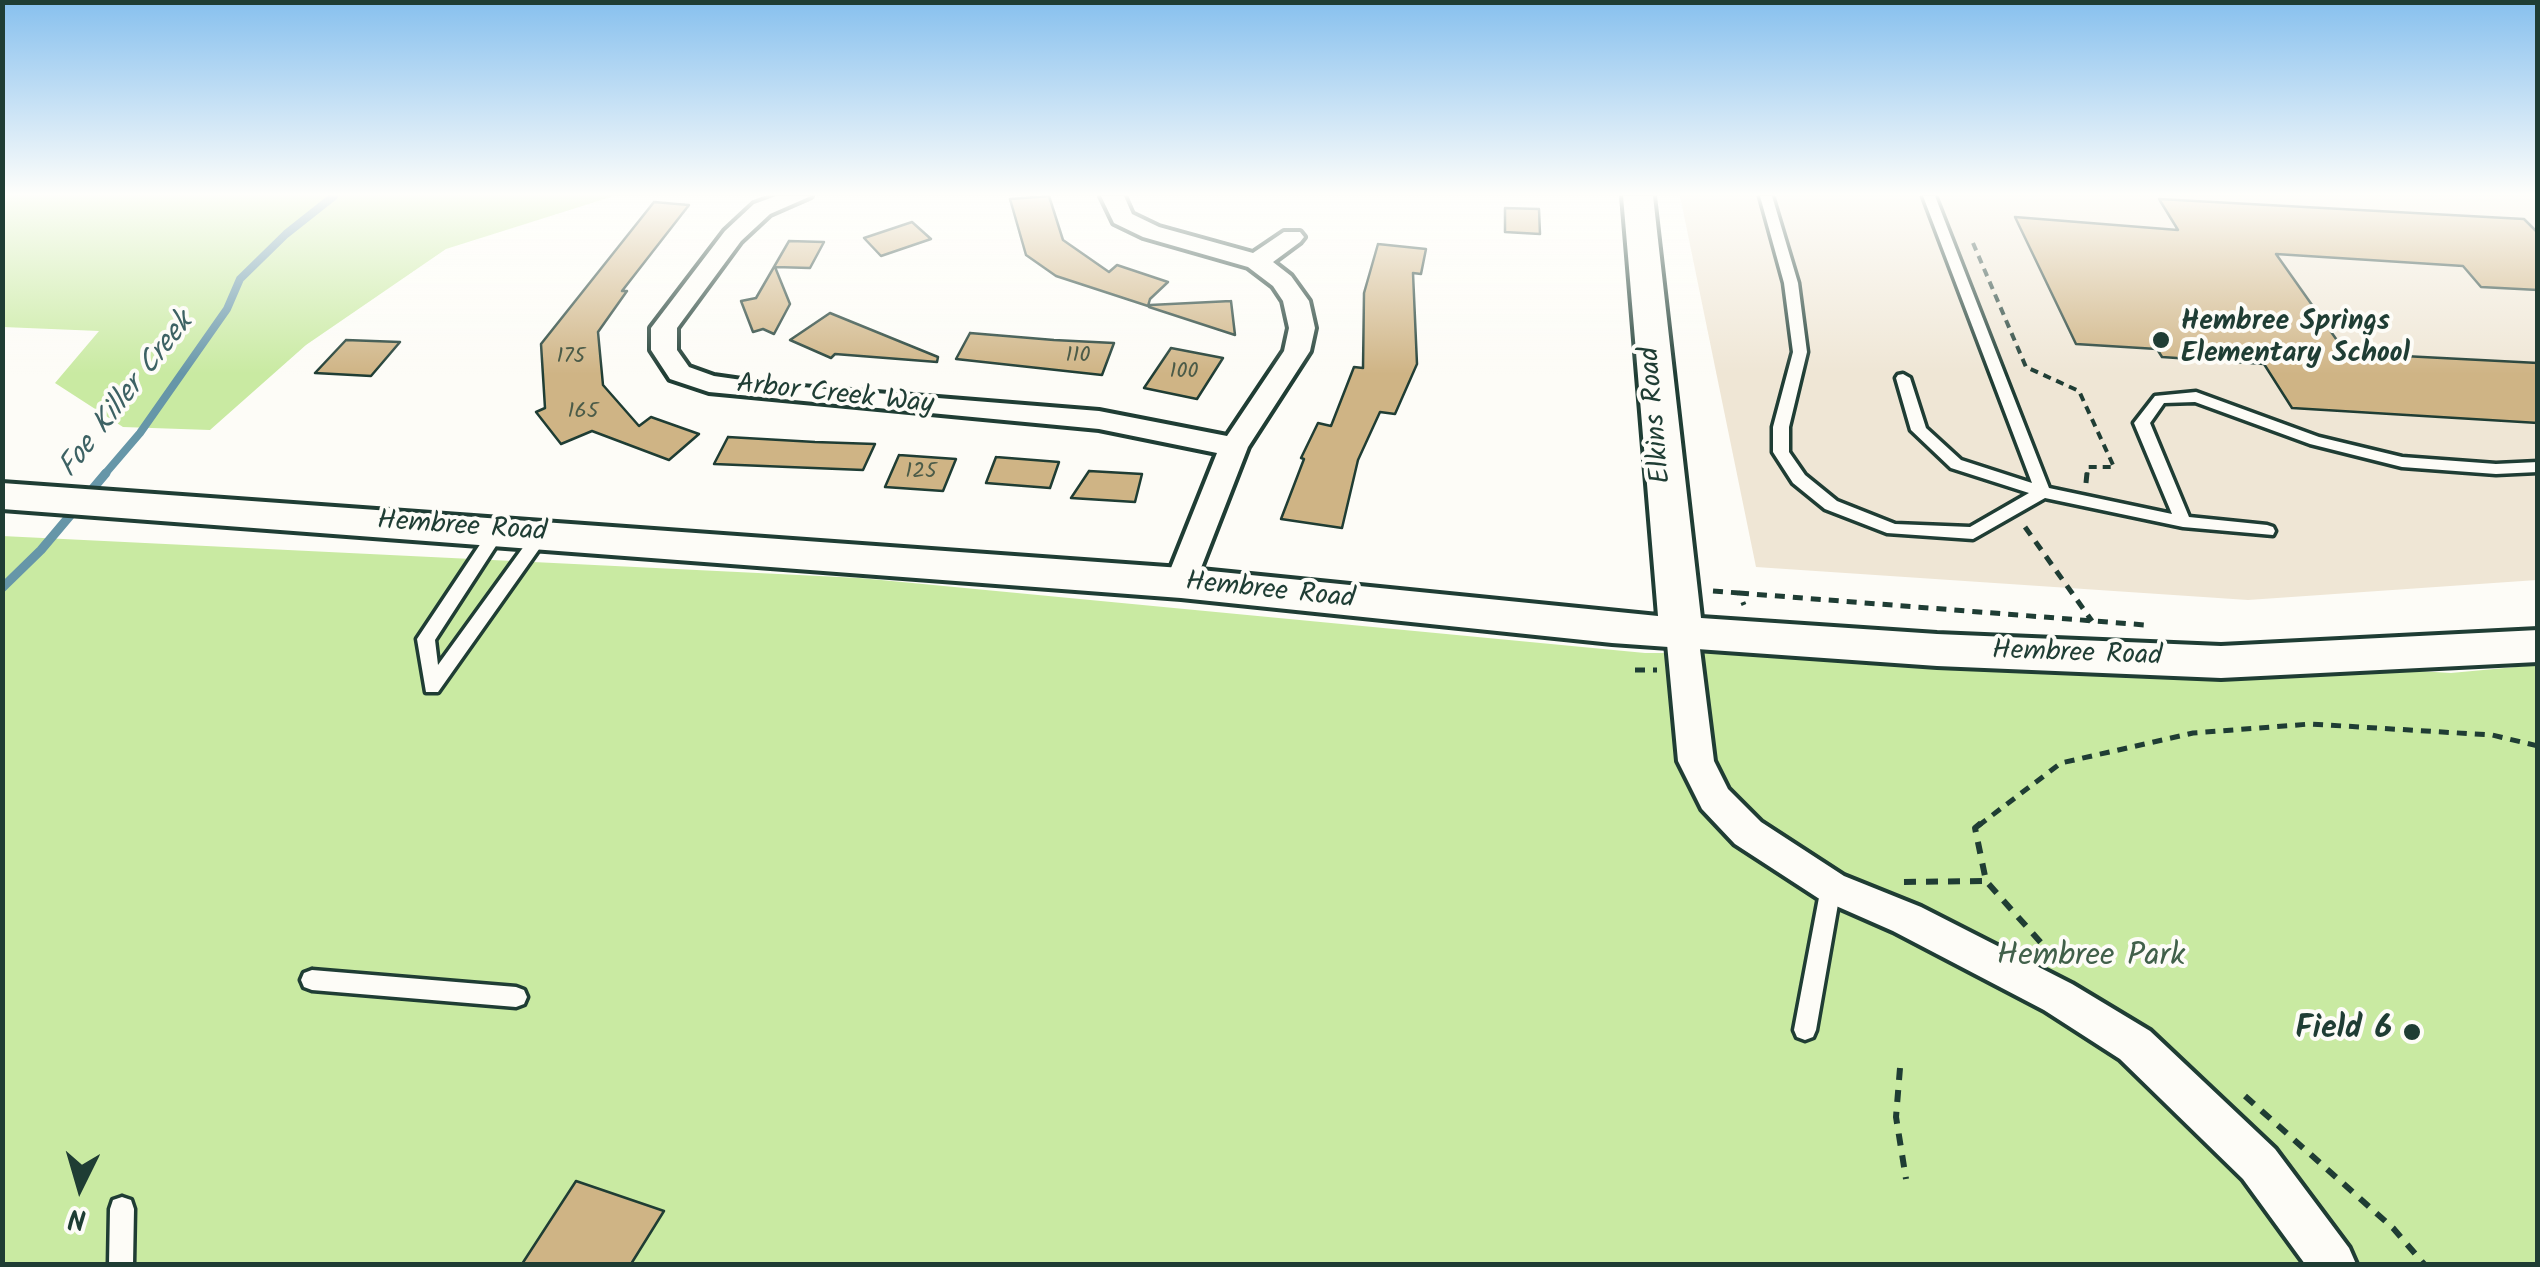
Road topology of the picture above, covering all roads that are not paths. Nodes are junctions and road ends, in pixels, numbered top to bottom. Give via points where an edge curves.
1 (719, 255) edge
2 (1233, 255) edge
3 (1267, 255) edge
4 (1643, 255) edge
5 (1783, 255) edge
6 (1952, 255) edge
7 (1257, 262) junction
8 (1903, 378) dead end
9 (1234, 447) junction
10 (2538, 467) edge
11 (2044, 492) junction
12 (7, 497) edge
13 (2183, 522) junction
14 (2267, 531) dead end
15 (497, 532) junction
16 (541, 534) junction
17 (1181, 583) junction
18 (1682, 633) junction
19 (2538, 646) edge
20 (1831, 886) junction
21 (312, 980) dead end
22 (516, 997) dead end
23 (1805, 1030) dead end
24 (122, 1208) dead end
25 (121, 1264) edge
26 (2333, 1264) edge

1 - 9 street, Arbor Creek Way via 664,328 664,350 679,373 778,393 1098,420
2 - 7 street
3 - 7 street
4 - 18 street, Elkins Road
5 - 11 lane via 1800,352 1781,452 1799,480 1831,505 1892,529 1973,533
6 - 11 lane
7 - 9 street via 1282,280 1302,328 1297,351
8 - 11 lane via 1920,430 1956,464
9 - 17 street
10 - 13 lane via 2402,462 2315,442 2196,397 2160,399 2142,423
11 - 13 lane
12 - 15 street, Hembree Road
13 - 14 lane
15 - 16 street, Hembree Road
15 - 16 lane via 426,639 432,687
16 - 17 street, Hembree Road
17 - 18 street, Hembree Road
18 - 19 street, Hembree Road via 2220,662
18 - 20 street via 1696,761 1715,799 1748,833
20 - 23 lane
20 - 26 street via 2058,997 2135,1046 2259,1164
21 - 22 lane
24 - 25 lane

